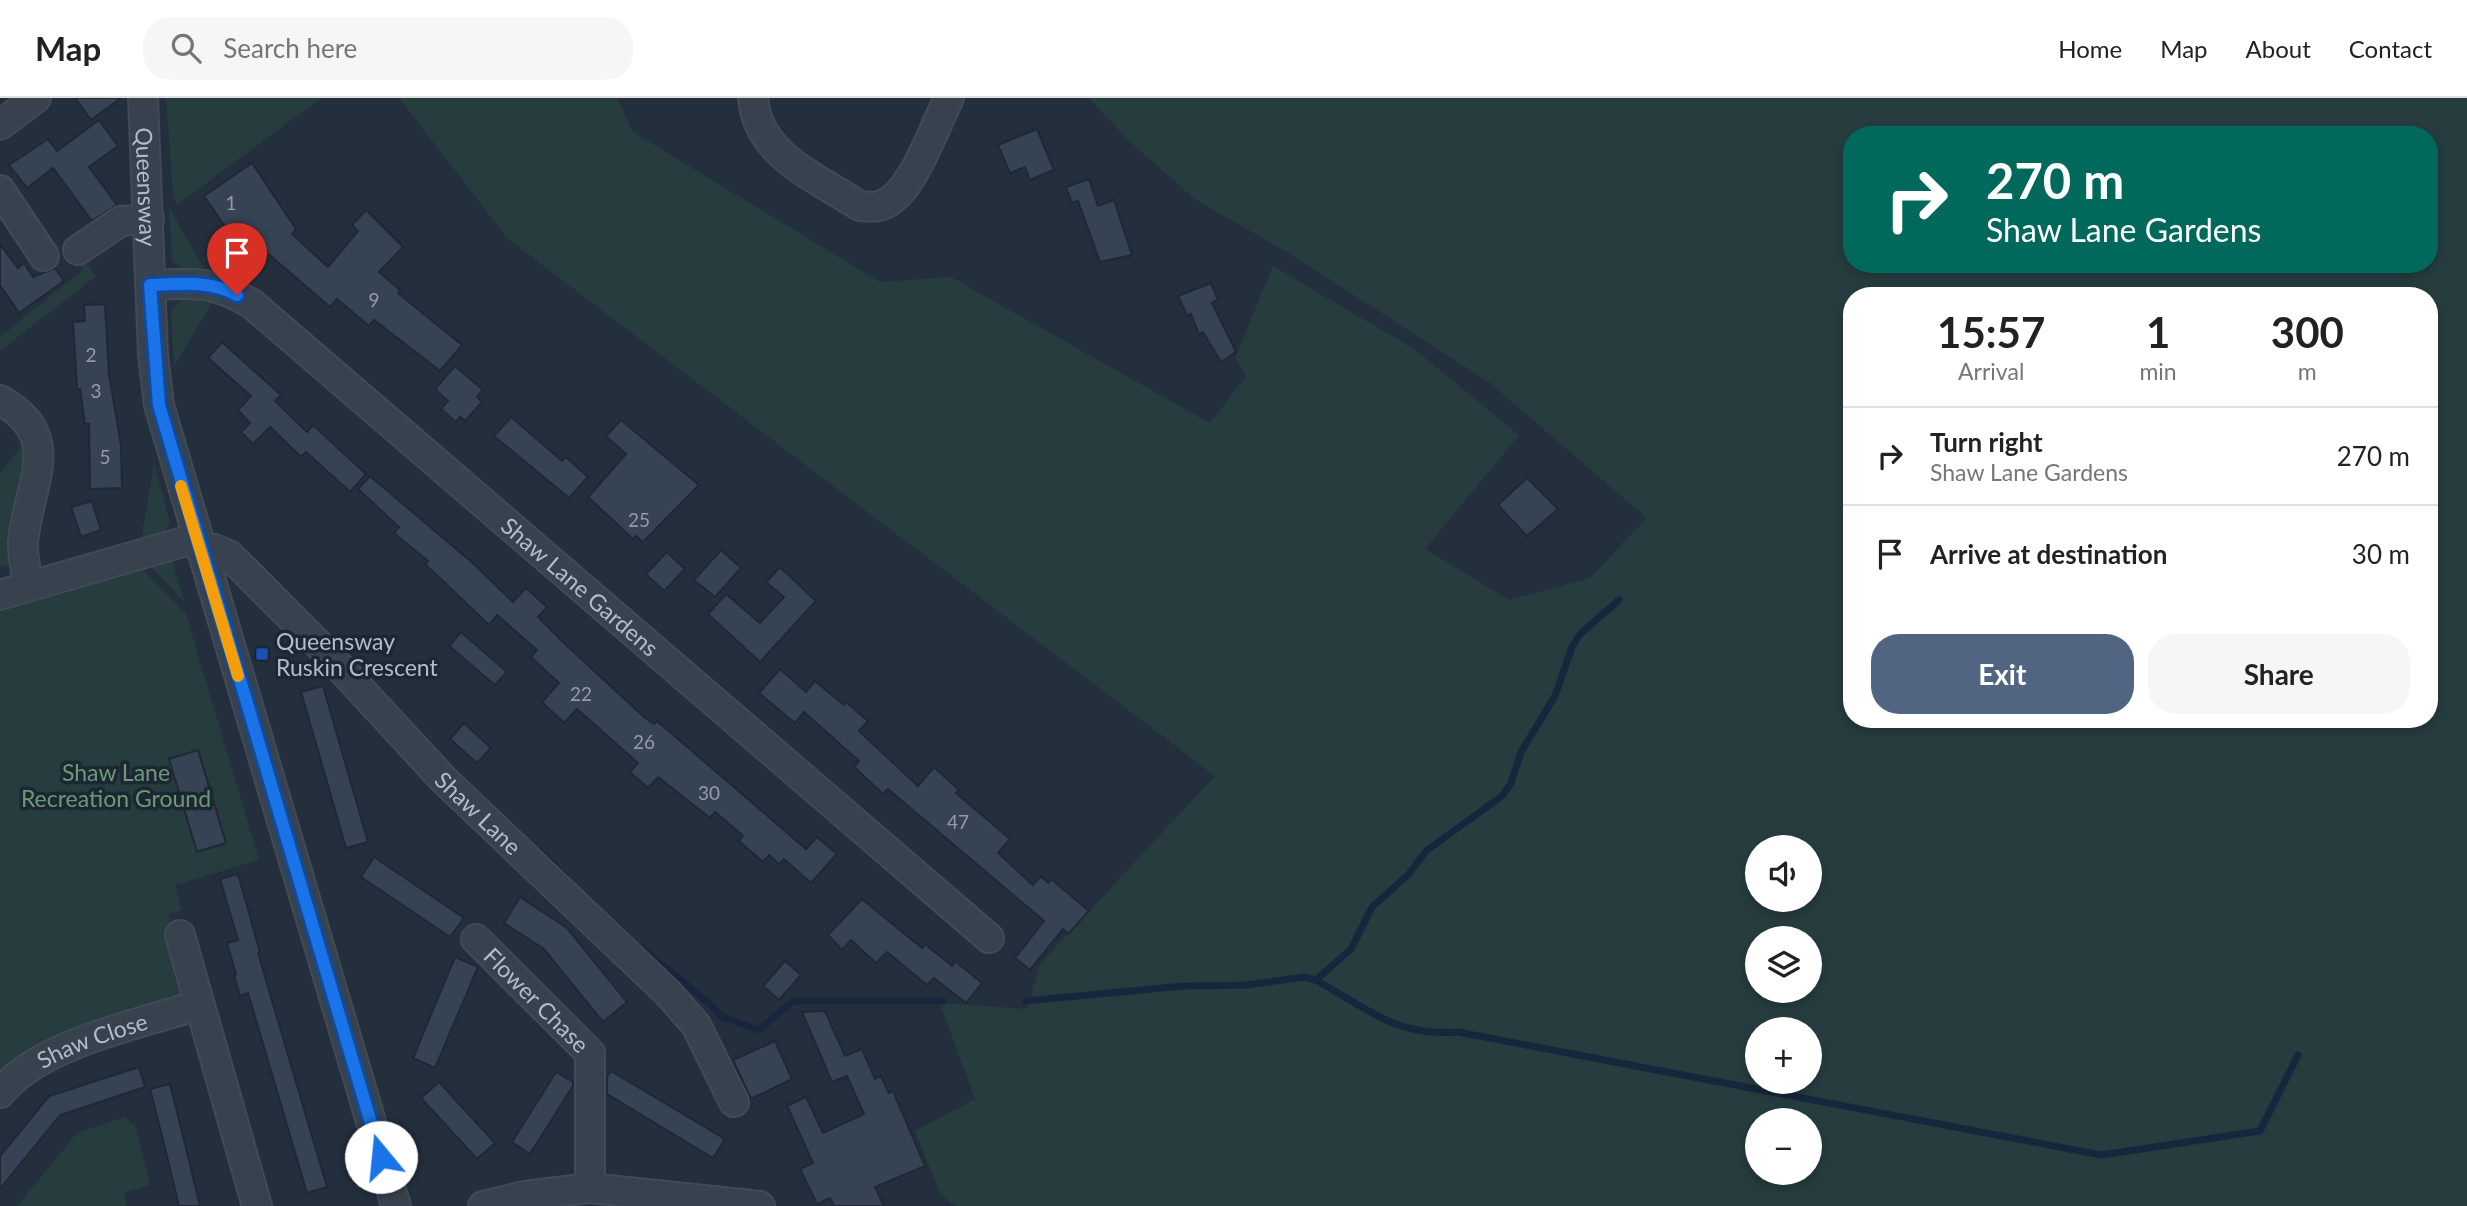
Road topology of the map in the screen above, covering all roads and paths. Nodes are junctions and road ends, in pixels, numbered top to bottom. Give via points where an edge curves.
1 (36, 98) edge
2 (143, 98) edge
3 (753, 98) edge
4 (949, 98) edge
5 (0, 125) edge
6 (0, 190) edge
7 (149, 219) junction
8 (78, 250) dead end
9 (44, 256) dead end
10 (150, 285) junction
11 (0, 400) edge
12 (199, 544) junction
13 (29, 585) junction
14 (0, 595) edge
15 (180, 935) dead end
16 (989, 938) dead end
17 (476, 939) dead end
18 (198, 1005) junction
19 (0, 1093) edge
20 (734, 1102) dead end
21 (590, 1188) junction
22 (257, 1206) edge
23 (396, 1206) edge
24 (483, 1206) edge
25 (760, 1206) edge

1 - 5 street
2 - 7 street, Queensway
3 - 4 street via 756,120 783,156 860,206 872,208 884,205 907,182
6 - 9 street
7 - 8 street via 121,221
7 - 10 street, Queensway
10 - 12 street, Queensway via 159,405
10 - 16 street, Shaw Lane Gardens via 223,287 251,304
11 - 13 street via 29,421 39,442 39,465 23,544
12 - 13 street
12 - 20 street, Shaw Lane via 229,555 443,779 668,993 696,1025
12 - 23 street, Queensway
13 - 14 street
15 - 18 street
17 - 21 street, Flower Chase via 590,1052
18 - 19 street, Shaw Close via 52,1054 14,1077
18 - 22 street
21 - 24 street
21 - 25 street

